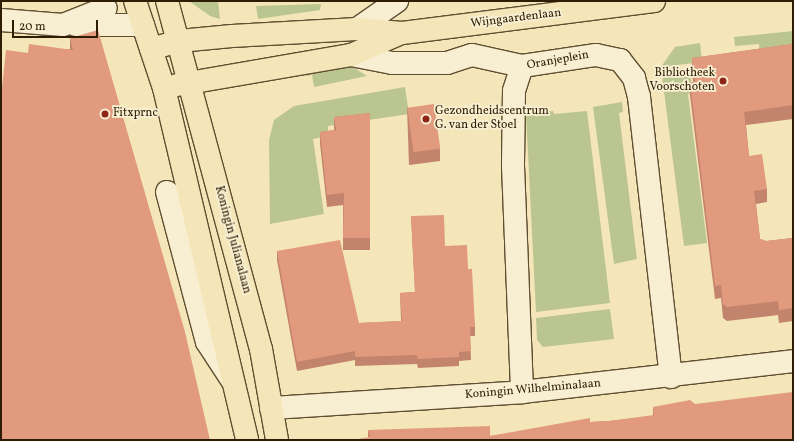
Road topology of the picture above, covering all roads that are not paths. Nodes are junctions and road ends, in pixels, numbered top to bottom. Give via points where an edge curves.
1 (136, 1) edge
2 (167, 1) edge
3 (397, 1) edge
4 (648, 1) edge
5 (106, 8) dead end
6 (1, 20) edge
7 (63, 25) junction
8 (143, 25) junction
9 (357, 29) junction
10 (402, 33) junction
11 (179, 41) junction
12 (151, 49) junction
13 (351, 56) junction
14 (522, 66) junction
15 (191, 82) junction
16 (164, 88) junction
17 (167, 192) dead end
18 (793, 361) edge
19 (671, 377) junction
20 (234, 382) junction
21 (522, 392) junction
22 (271, 408) junction
23 (247, 440) edge
24 (277, 440) edge

1 - 8 main road
2 - 11 main road, Koningin Julianalaan
3 - 9 street
4 - 10 main road, Wijngaardenlaan
5 - 7 street
6 - 7 street
7 - 8 street
8 - 12 main road
9 - 10 main road, Wijngaardenlaan
9 - 11 main road, Wijngaardenlaan
10 - 13 main road, Wijngaardenlaan
11 - 12 main road, Wijngaardenlaan
11 - 15 main road, Koningin Julianalaan
12 - 16 main road
13 - 14 street, Wijngaardenlaan via 392,63 447,64 472,55
13 - 15 main road, Wijngaardenlaan
14 - 19 street, Oranjeplein via 596,54 620,60 634,78
14 - 21 street, Oranjeplein via 514,91 513,166
15 - 16 main road, Wijngaardenlaan
15 - 22 main road, Koningin Julianalaan via 261,350
16 - 20 main road
17 - 20 street via 207,342
18 - 19 street, Koningin Wilhelminalaan
19 - 21 street, Koningin Wilhelminalaan
20 - 23 main road
21 - 22 street, Koningin Wilhelminalaan
22 - 24 main road, Koningin Julianalaan

